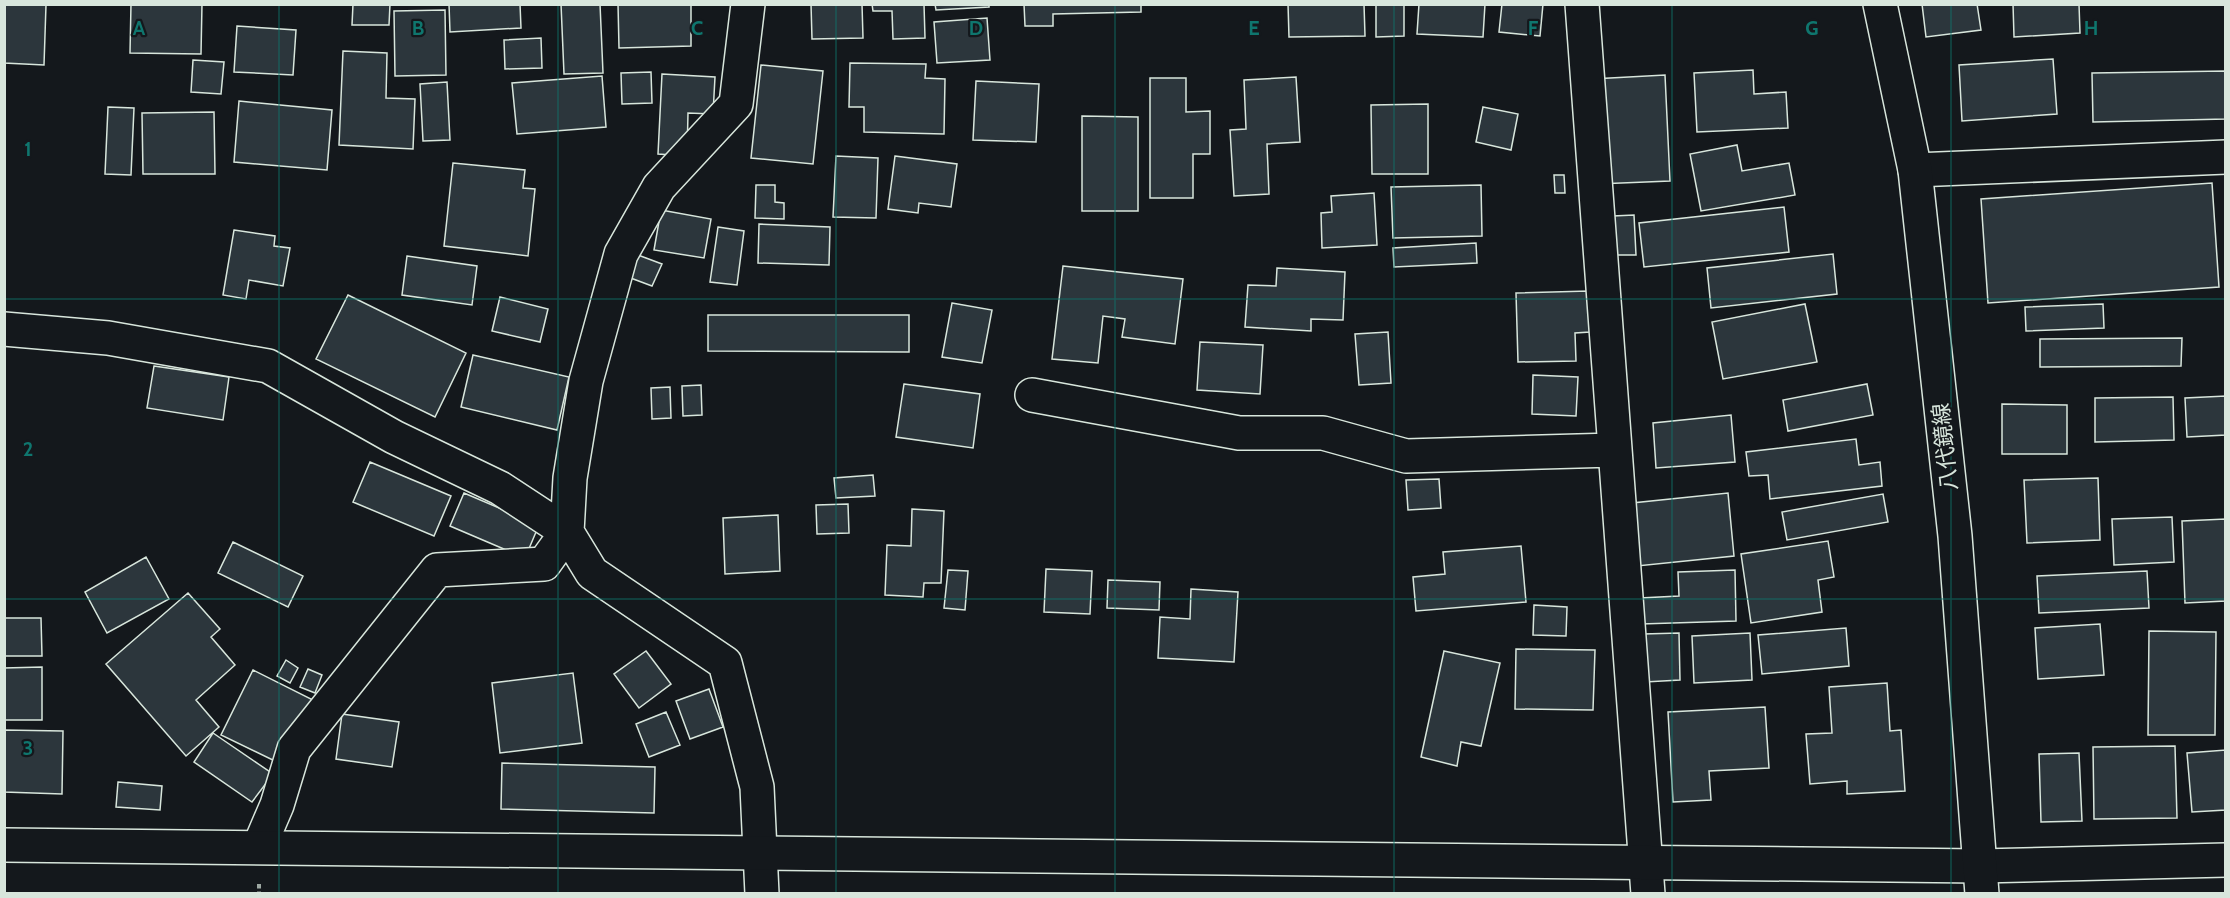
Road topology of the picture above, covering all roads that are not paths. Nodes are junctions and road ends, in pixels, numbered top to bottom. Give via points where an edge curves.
1 (748, 4) edge
2 (1582, 4) edge
3 (1880, 4) edge
4 (2226, 157) edge
5 (1915, 170) junction
6 (4, 329) edge
7 (1032, 395) dead end
8 (1614, 450) junction
9 (567, 532) junction
10 (4, 845) edge
11 (259, 847) junction
12 (761, 852) junction
13 (2226, 860) edge
14 (1648, 878) edge
15 (1981, 880) edge
16 (762, 894) edge

1 - 9 street via 736,104 659,187 621,254 586,381 570,478
2 - 8 street
3 - 5 street, 八代鏡線
4 - 5 street
5 - 15 street, 八代鏡線 via 1955,536
6 - 9 street via 108,338 268,366 394,437 500,488
7 - 8 street via 1239,433 1323,433 1406,456
8 - 14 street
9 - 11 street via 544,564 437,570 294,749
9 - 12 street via 592,573 725,663 757,788
10 - 11 street
11 - 12 street
12 - 14 street
12 - 16 street
13 - 15 street
14 - 15 street

